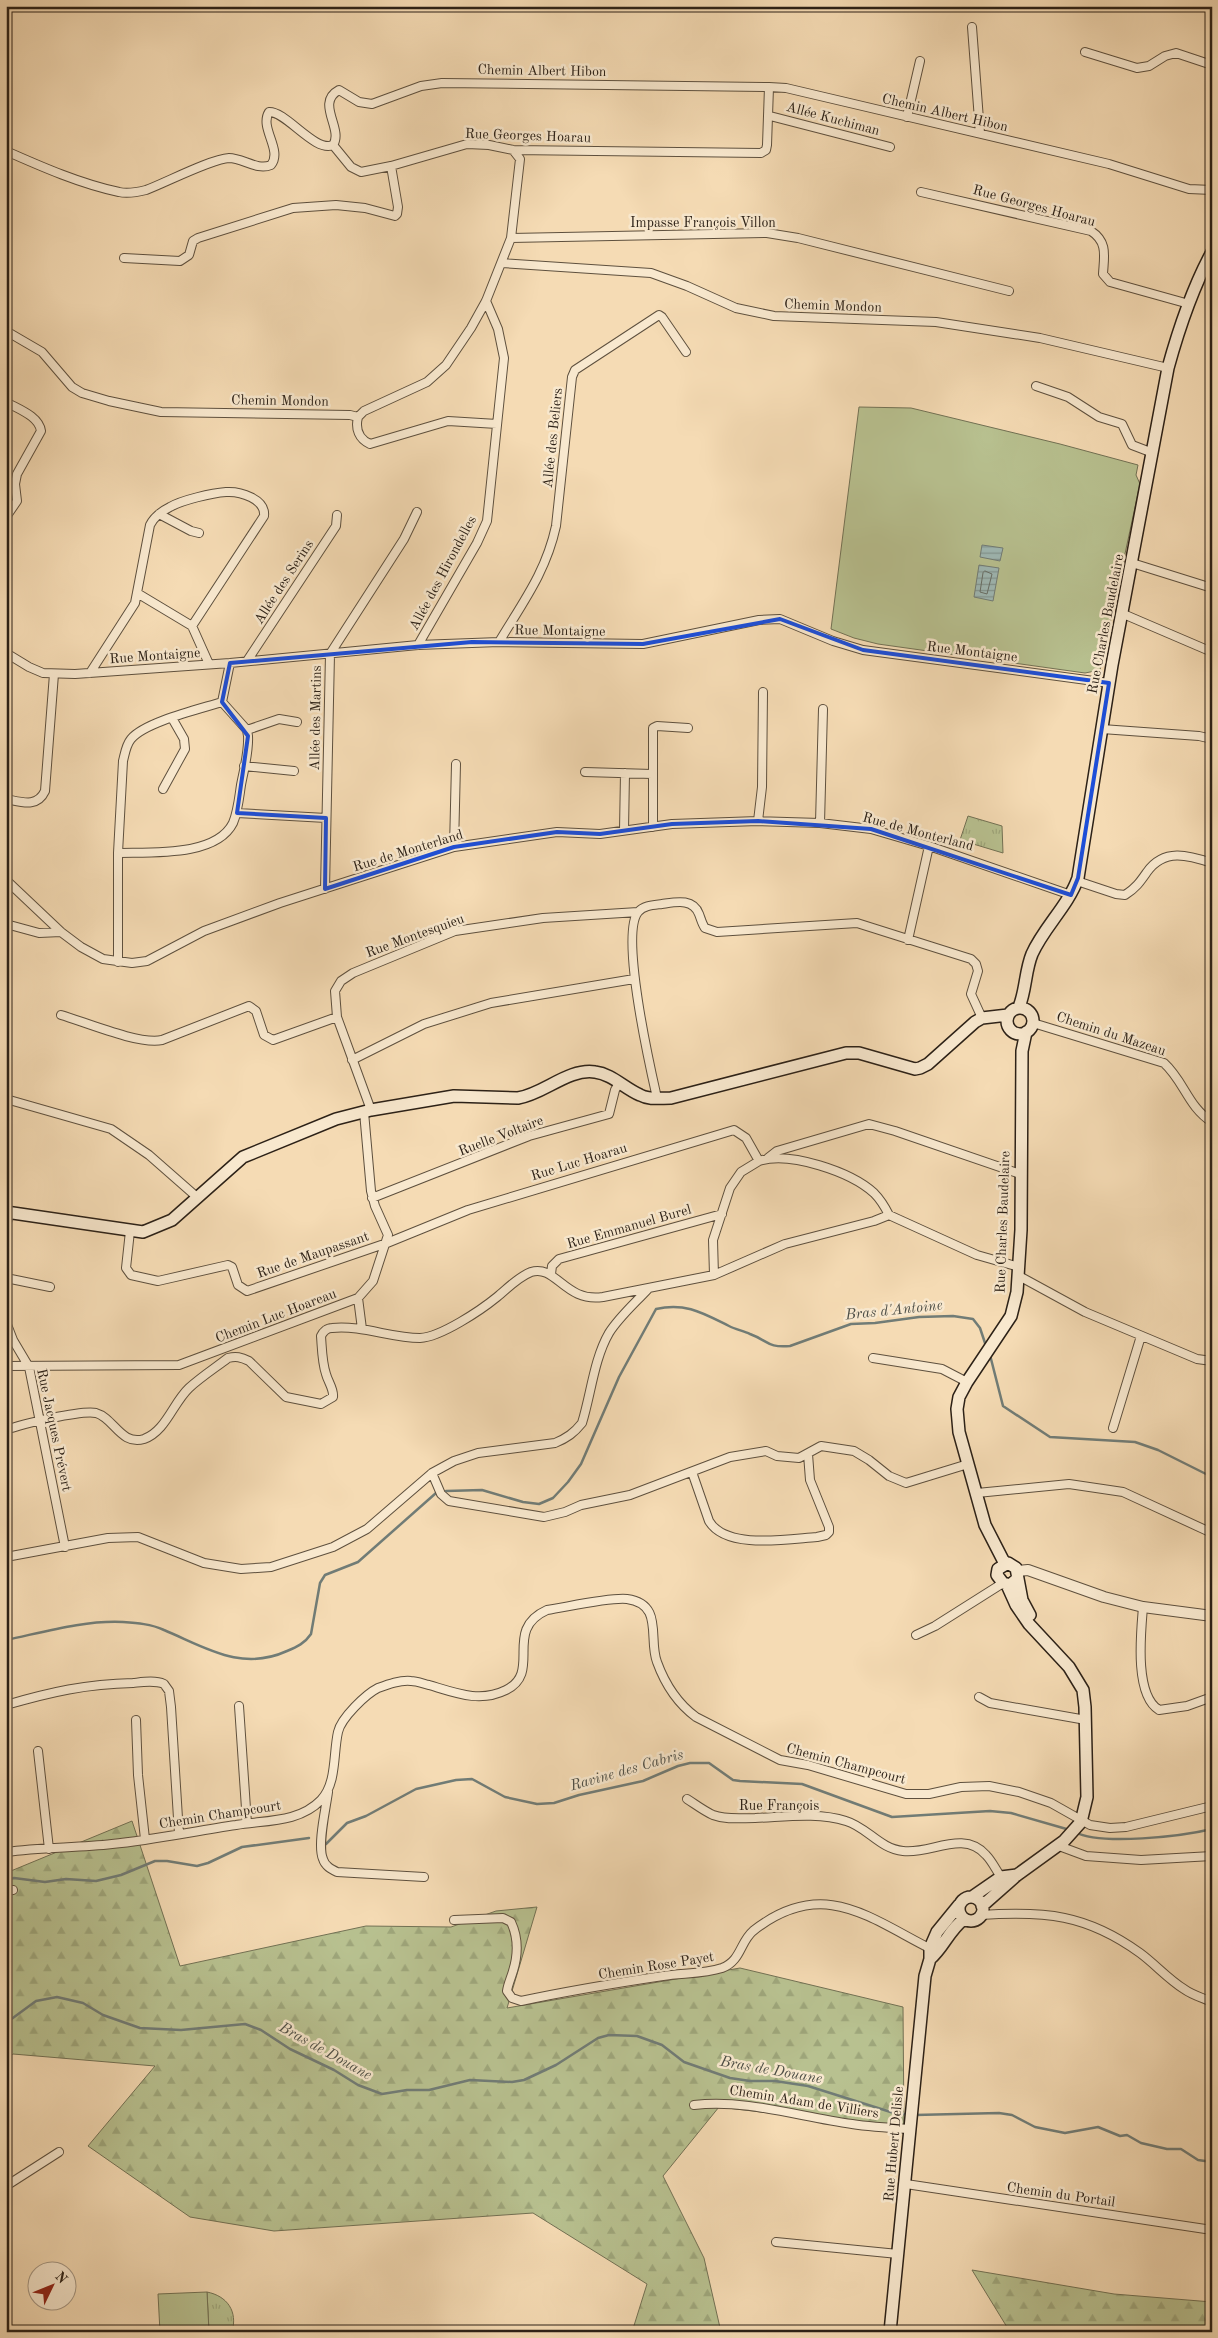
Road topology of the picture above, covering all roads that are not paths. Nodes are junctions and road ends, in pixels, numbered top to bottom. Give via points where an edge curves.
1 (972, 27) dead end
2 (1085, 52) dead end
3 (920, 61) dead end
4 (1212, 65) edge
5 (769, 87) junction
6 (770, 116) junction
7 (907, 117) junction
8 (980, 133) junction
9 (333, 145) junction
10 (890, 147) dead end
11 (514, 150) junction
12 (6, 152) edge
13 (391, 166) junction
14 (1212, 190) edge
15 (921, 192) dead end
16 (511, 238) junction
17 (1212, 252) edge
18 (124, 258) dead end
19 (502, 262) junction
20 (1009, 291) dead end
21 (486, 301) junction
22 (1189, 304) junction
23 (6, 331) edge
24 (686, 352) dead end
25 (1168, 368) junction
26 (1036, 386) dead end
27 (6, 402) edge
28 (358, 417) junction
29 (497, 424) junction
30 (1153, 454) junction
31 (417, 512) dead end
32 (159, 514) junction
33 (337, 515) dead end
34 (6, 517) edge
35 (199, 533) dead end
36 (1132, 563) junction
37 (1212, 588) edge
38 (137, 593) junction
39 (1121, 614) junction
40 (192, 626) junction
41 (499, 642) junction
42 (418, 645) junction
43 (1212, 652) edge
44 (6, 653) edge
45 (330, 654) junction
46 (247, 661) junction
47 (230, 663) junction
48 (209, 664) junction
49 (90, 673) junction
50 (54, 674) junction
51 (1109, 683) junction
52 (763, 692) dead end
53 (222, 702) junction
54 (823, 709) dead end
55 (172, 718) junction
56 (298, 722) dead end
57 (688, 728) dead end
58 (1102, 729) junction
59 (246, 730) junction
60 (1212, 739) edge
61 (456, 764) dead end
62 (244, 766) junction
63 (294, 771) dead end
64 (585, 772) dead end
65 (625, 773) junction
66 (652, 774) junction
67 (163, 789) dead end
68 (6, 800) edge
69 (237, 813) junction
70 (326, 818) junction
71 (758, 821) junction
72 (820, 823) junction
73 (653, 827) junction
74 (624, 830) junction
75 (929, 846) junction
76 (454, 847) junction
77 (118, 853) junction
78 (1212, 863) edge
79 (6, 880) edge
80 (1077, 881) junction
81 (325, 889) junction
82 (1071, 894) junction
83 (638, 912) junction
84 (6, 924) edge
85 (61, 932) junction
86 (908, 940) junction
87 (118, 962) junction
88 (634, 978) junction
89 (1023, 1004) junction
90 (61, 1015) dead end
91 (337, 1017) junction
92 (982, 1018) junction
93 (1008, 1019) junction
94 (1033, 1023) junction
95 (1021, 1033) junction
96 (352, 1060) junction
97 (619, 1083) junction
98 (657, 1098) junction
99 (6, 1100) edge
100 (368, 1111) junction
101 (1212, 1122) edge
102 (763, 1160) junction
103 (1020, 1174) junction
104 (198, 1198) junction
105 (372, 1198) junction
106 (8, 1212) edge
107 (722, 1214) junction
108 (889, 1216) junction
109 (6, 1226) edge
110 (130, 1231) junction
111 (387, 1243) junction
112 (1019, 1272) junction
113 (551, 1274) junction
114 (714, 1275) junction
115 (6, 1278) edge
116 (50, 1288) dead end
117 (648, 1289) junction
118 (358, 1298) junction
119 (6, 1322) edge
120 (362, 1329) junction
121 (1141, 1336) junction
122 (873, 1358) dead end
123 (1212, 1361) edge
124 (6, 1366) edge
125 (29, 1367) junction
126 (967, 1382) junction
127 (41, 1421) junction
128 (1113, 1428) dead end
129 (6, 1430) edge
130 (808, 1454) junction
131 (968, 1464) junction
132 (692, 1472) junction
133 (432, 1474) junction
134 (976, 1493) junction
135 (1212, 1534) edge
136 (65, 1547) junction
137 (6, 1557) edge
138 (1002, 1566) junction
139 (1011, 1579) junction
140 (1143, 1607) junction
141 (1212, 1616) edge
142 (916, 1635) dead end
143 (978, 1697) dead end
144 (1212, 1698) edge
145 (6, 1705) edge
146 (239, 1706) dead end
147 (136, 1720) dead end
148 (1086, 1720) junction
149 (38, 1751) dead end
150 (329, 1790) junction
151 (687, 1799) dead end
152 (1212, 1806) edge
153 (247, 1823) junction
154 (1078, 1824) junction
155 (179, 1834) junction
156 (144, 1839) junction
157 (1062, 1844) junction
158 (49, 1849) junction
159 (6, 1852) edge
160 (1212, 1856) edge
161 (1017, 1874) junction
162 (424, 1877) dead end
163 (1001, 1877) junction
164 (972, 1897) junction
165 (959, 1906) junction
166 (981, 1910) junction
167 (964, 1919) junction
168 (454, 1920) dead end
169 (933, 1953) junction
170 (1212, 2002) edge
171 (694, 2105) dead end
172 (910, 2126) junction
173 (58, 2152) dead end
174 (906, 2184) junction
175 (6, 2186) edge
176 (1212, 2230) edge
177 (776, 2242) dead end
178 (898, 2254) junction
179 (890, 2332) edge

1 - 8 street
2 - 4 street via 1137,68 1176,53
3 - 7 street
5 - 6 street
5 - 7 street, Chemin Albert Hibon via 786,88
5 - 9 street, Chemin Albert Hibon via 450,83 421,86 372,104 365,104 339,90 329,104 336,136
6 - 10 street, Allée Kuchiman
6 - 11 street, Rue Georges Hoarau via 766,150 761,153
7 - 8 street, Chemin Albert Hibon
8 - 14 street, Chemin Albert Hibon via 1109,164 1190,190
9 - 12 street via 323,145 272,111 268,112 266,120 274,157 271,165 259,166 239,159 221,160 146,190 121,193
9 - 13 street, Rue Georges Hoarau via 356,170 366,172
11 - 13 street, Rue Georges Hoarau via 489,144 467,144
11 - 16 street via 520,160
13 - 18 street via 398,207 395,216 336,204 293,208 198,238 193,241 189,255 180,260
15 - 22 street, Rue Georges Hoarau via 1091,231 1103,243 1103,274 1110,282
16 - 19 street
16 - 20 street, Impasse François Villon via 767,233
17 - 22 main road, Rue Charles Baudelaire
19 - 21 street
19 - 25 street, Chemin Mondon via 651,273 755,313 936,322 1040,338
21 - 28 street via 471,328 437,374
21 - 29 street, Allée des Hirondelles via 498,330 504,358
22 - 25 main road, Rue Charles Baudelaire
23 - 28 street, Chemin Mondon via 42,352 72,387 109,401 161,412
24 - 41 street, Allée des Beliers via 662,316 656,316 575,370 552,546 544,566
25 - 30 main road, Rue Charles Baudelaire
26 - 30 street via 1068,397 1098,416 1122,424 1132,445
27 - 34 street via 32,417 40,424 41,430 17,474 17,501
28 - 29 street via 357,431 370,444 448,421
29 - 42 street, Allée des Hirondelles via 486,521
30 - 36 main road, Rue Charles Baudelaire
31 - 45 street, Allée des Martins via 404,539
32 - 35 street
32 - 38 street via 150,525
32 - 40 street via 178,503 225,492 258,501 265,512 263,520
33 - 46 street, Allée des Serins via 336,526
36 - 37 street
36 - 39 main road, Rue Charles Baudelaire
38 - 40 street
38 - 49 street via 128,616
39 - 43 street
39 - 51 main road, Rue Charles Baudelaire
40 - 48 street
41 - 42 street, Rue Montaigne
41 - 51 street, Rue Montaigne via 644,644 759,620 780,619 863,650
42 - 45 street, Rue Montaigne
44 - 50 street, Rue Montaigne via 29,668
45 - 46 street, Rue Montaigne
45 - 70 street, Allée des Martins
46 - 47 street, Rue Montaigne
47 - 48 street, Rue Montaigne
47 - 53 street
48 - 49 street, Rue Montaigne
49 - 50 street, Rue Montaigne
50 - 68 street via 45,791 38,801 32,803
51 - 58 main road, Rue Charles Baudelaire
52 - 71 street via 762,787
53 - 55 street
53 - 59 street
54 - 72 street
55 - 67 street via 186,749
55 - 77 street via 136,734 126,747
56 - 59 street via 279,719
57 - 66 street via 653,728
58 - 60 street
58 - 80 main road, Rue Charles Baudelaire
59 - 62 street via 248,740
61 - 76 street
62 - 63 street
62 - 69 street
64 - 65 street
65 - 66 street
65 - 74 street
66 - 73 street
69 - 70 street
69 - 77 street via 227,832 204,846
70 - 81 street, Allée des Martins
71 - 72 street, Rue de Monterland
71 - 73 street, Rue de Monterland
72 - 75 street, Rue de Monterland via 871,829
73 - 74 street, Rue de Monterland
74 - 76 street, Rue de Monterland via 600,834 557,832
75 - 82 street, Rue de Monterland
75 - 86 street
76 - 81 street, Rue de Monterland
77 - 87 street
78 - 80 street via 1186,854 1166,857 1157,861 1141,883 1126,895
79 - 85 street, Rue de Monterland
80 - 82 main road, Rue Charles Baudelaire
81 - 87 street, Rue de Monterland via 204,931 147,961
82 - 89 main road, Rue Charles Baudelaire via 1032,954
83 - 86 street, Rue Montesquieu via 649,905 683,902 696,908 705,928 716,932 857,924
83 - 88 street via 633,926
83 - 91 street, Rue Montesquieu via 504,922 438,937 345,976 335,990
84 - 85 street via 39,933
85 - 87 street, Rue de Monterland via 94,955
86 - 92 street, Rue Montesquieu via 971,958 978,971 971,994
88 - 96 street via 491,1003 424,1024
88 - 98 street
89 - 93 main road
89 - 94 main road via 1032,1014
90 - 91 street via 153,1041 249,1006 256,1011 264,1035 273,1040
91 - 96 street, Rue Montesquieu
92 - 93 main road
92 - 98 main road via 920,1068 846,1053 670,1098
93 - 95 main road
94 - 95 main road
94 - 101 street, Chemin du Mazeau via 1164,1063 1177,1075 1196,1111
95 - 103 main road, Rue Charles Baudelaire
96 - 100 street, Rue Montesquieu
97 - 98 main road via 640,1095
97 - 100 main road via 606,1074 584,1072 573,1074 536,1094 518,1098 454,1096
97 - 105 street, Ruelle Voltaire via 609,1114 529,1136
99 - 104 street via 111,1129
100 - 104 main road via 336,1119 249,1154 233,1164
100 - 105 street
102 - 103 street via 777,1151 863,1125 895,1130
102 - 107 street via 736,1177
102 - 108 street via 777,1158 821,1166 846,1176 875,1194
102 - 111 street, Rue Luc Hoarau via 741,1133 725,1131 468,1210
103 - 112 main road, Rue Charles Baudelaire
104 - 110 main road via 172,1220 143,1232
105 - 111 street via 386,1228
106 - 109 street
106 - 110 main road
107 - 113 street, Rue Emmanuel Burel via 559,1259 552,1266
107 - 114 street via 712,1246
108 - 112 street
108 - 114 street via 785,1244
110 - 111 street, Rue de Maupassant via 126,1268 131,1275 168,1280 228,1265 232,1267 238,1285 247,1291
111 - 118 street, Chemin Luc Hoareau via 373,1281
112 - 121 street via 1085,1312
112 - 126 main road, Rue Charles Baudelaire via 1011,1316
113 - 117 street via 573,1293 593,1299
113 - 120 street via 537,1271 524,1276 474,1313 422,1338
114 - 117 street
115 - 116 street
117 - 133 street via 609,1334 576,1431 555,1443 478,1453 454,1461
118 - 120 street
118 - 125 street, Chemin Luc Hoareau via 179,1365
119 - 125 street, Rue Jacques Prévert
120 - 127 street via 332,1328 323,1332 325,1372 334,1393 330,1400 321,1404 286,1397 243,1358 233,1357 187,1390 160,1427 144,1438 137,1440 124,1436 94,1413
121 - 123 street via 1197,1359
121 - 128 street
122 - 126 street via 942,1369
124 - 125 street, Chemin Luc Hoareau
125 - 127 street, Rue Jacques Prévert
126 - 131 main road, Rue Charles Baudelaire via 959,1397 957,1422
127 - 129 street
127 - 136 street, Rue Jacques Prévert
130 - 131 street via 821,1446 854,1451 889,1476 906,1483
130 - 132 street via 791,1459 766,1451 751,1452
130 - 132 street via 812,1488 829,1527 826,1535 817,1537 756,1540 723,1535 709,1521
131 - 134 main road, Rue Charles Baudelaire
132 - 133 street via 630,1495 544,1517 450,1501 441,1494
133 - 136 street via 367,1529 334,1547 271,1567 241,1569 204,1564 138,1536
134 - 135 street via 1069,1484 1123,1492
134 - 138 main road, Rue Charles Baudelaire
136 - 137 street
138 - 139 main road via 1011,1564
138 - 139 main road, Rue Charles Baudelaire via 997,1575
139 - 140 street via 1028,1570
139 - 142 street
139 - 148 main road, Rue Hubert Delisle via 1036,1629 1069,1667 1083,1690
140 - 141 street
140 - 144 street via 1140,1656 1151,1702 1159,1710
143 - 148 street via 990,1703
145 - 155 street via 72,1688 113,1683 164,1684 169,1691
146 - 153 street
147 - 156 street
148 - 154 main road, Rue Hubert Delisle via 1087,1797
149 - 158 street
150 - 153 street, Chemin Champcourt via 309,1810 298,1815
150 - 154 street, Chemin Champcourt via 338,1729 364,1697 392,1683 413,1680 469,1697 491,1697 514,1686 520,1679 523,1637 537,1615 547,1610 625,1599 643,1604 650,1613 656,1659 664,1679 685,1709 696,1718 780,1760 906,1794 989,1786 1019,1792 1050,1803
150 - 162 street via 321,1853 326,1865 337,1872
151 - 163 street, Rue François via 714,1815 734,1819 807,1816 846,1821 867,1831 886,1847 903,1852 970,1844 986,1855
152 - 154 street via 1126,1827
153 - 155 street, Chemin Champcourt
154 - 157 main road, Rue Hubert Delisle
155 - 156 street, Chemin Champcourt
156 - 158 street, Chemin Champcourt
157 - 160 street via 1086,1856 1141,1860
157 - 161 main road, Rue Hubert Delisle
158 - 159 street, Chemin Champcourt
161 - 163 main road, Rue Hubert Delisle
161 - 166 main road, Rue Hubert Delisle
163 - 164 main road, Rue Hubert Delisle
164 - 165 main road, Rue Hubert Delisle via 964,1899
164 - 166 main road
165 - 167 main road
165 - 169 main road, Rue Hubert Delisle via 937,1932
166 - 167 main road, Rue Hubert Delisle via 975,1920
166 - 170 street via 1062,1916 1103,1929 1140,1953 1185,1990
167 - 169 main road, Rue Hubert Delisle via 952,1928
168 - 169 street, Chemin Rose Payet via 503,1918 511,1922 517,1950 507,1991 512,1998 521,2001 721,1968 737,1958 752,1932 786,1912 812,1905 859,1910
169 - 172 main road, Rue Hubert Delisle via 925,1976
171 - 172 street, Chemin Adam de Villiers via 718,2102 772,2108 853,2124
172 - 174 main road, Rue Hubert Delisle
173 - 175 street
174 - 176 street, Chemin du Portail
174 - 178 main road, Rue Hubert Delisle
177 - 178 street
178 - 179 main road, Rue Hubert Delisle

